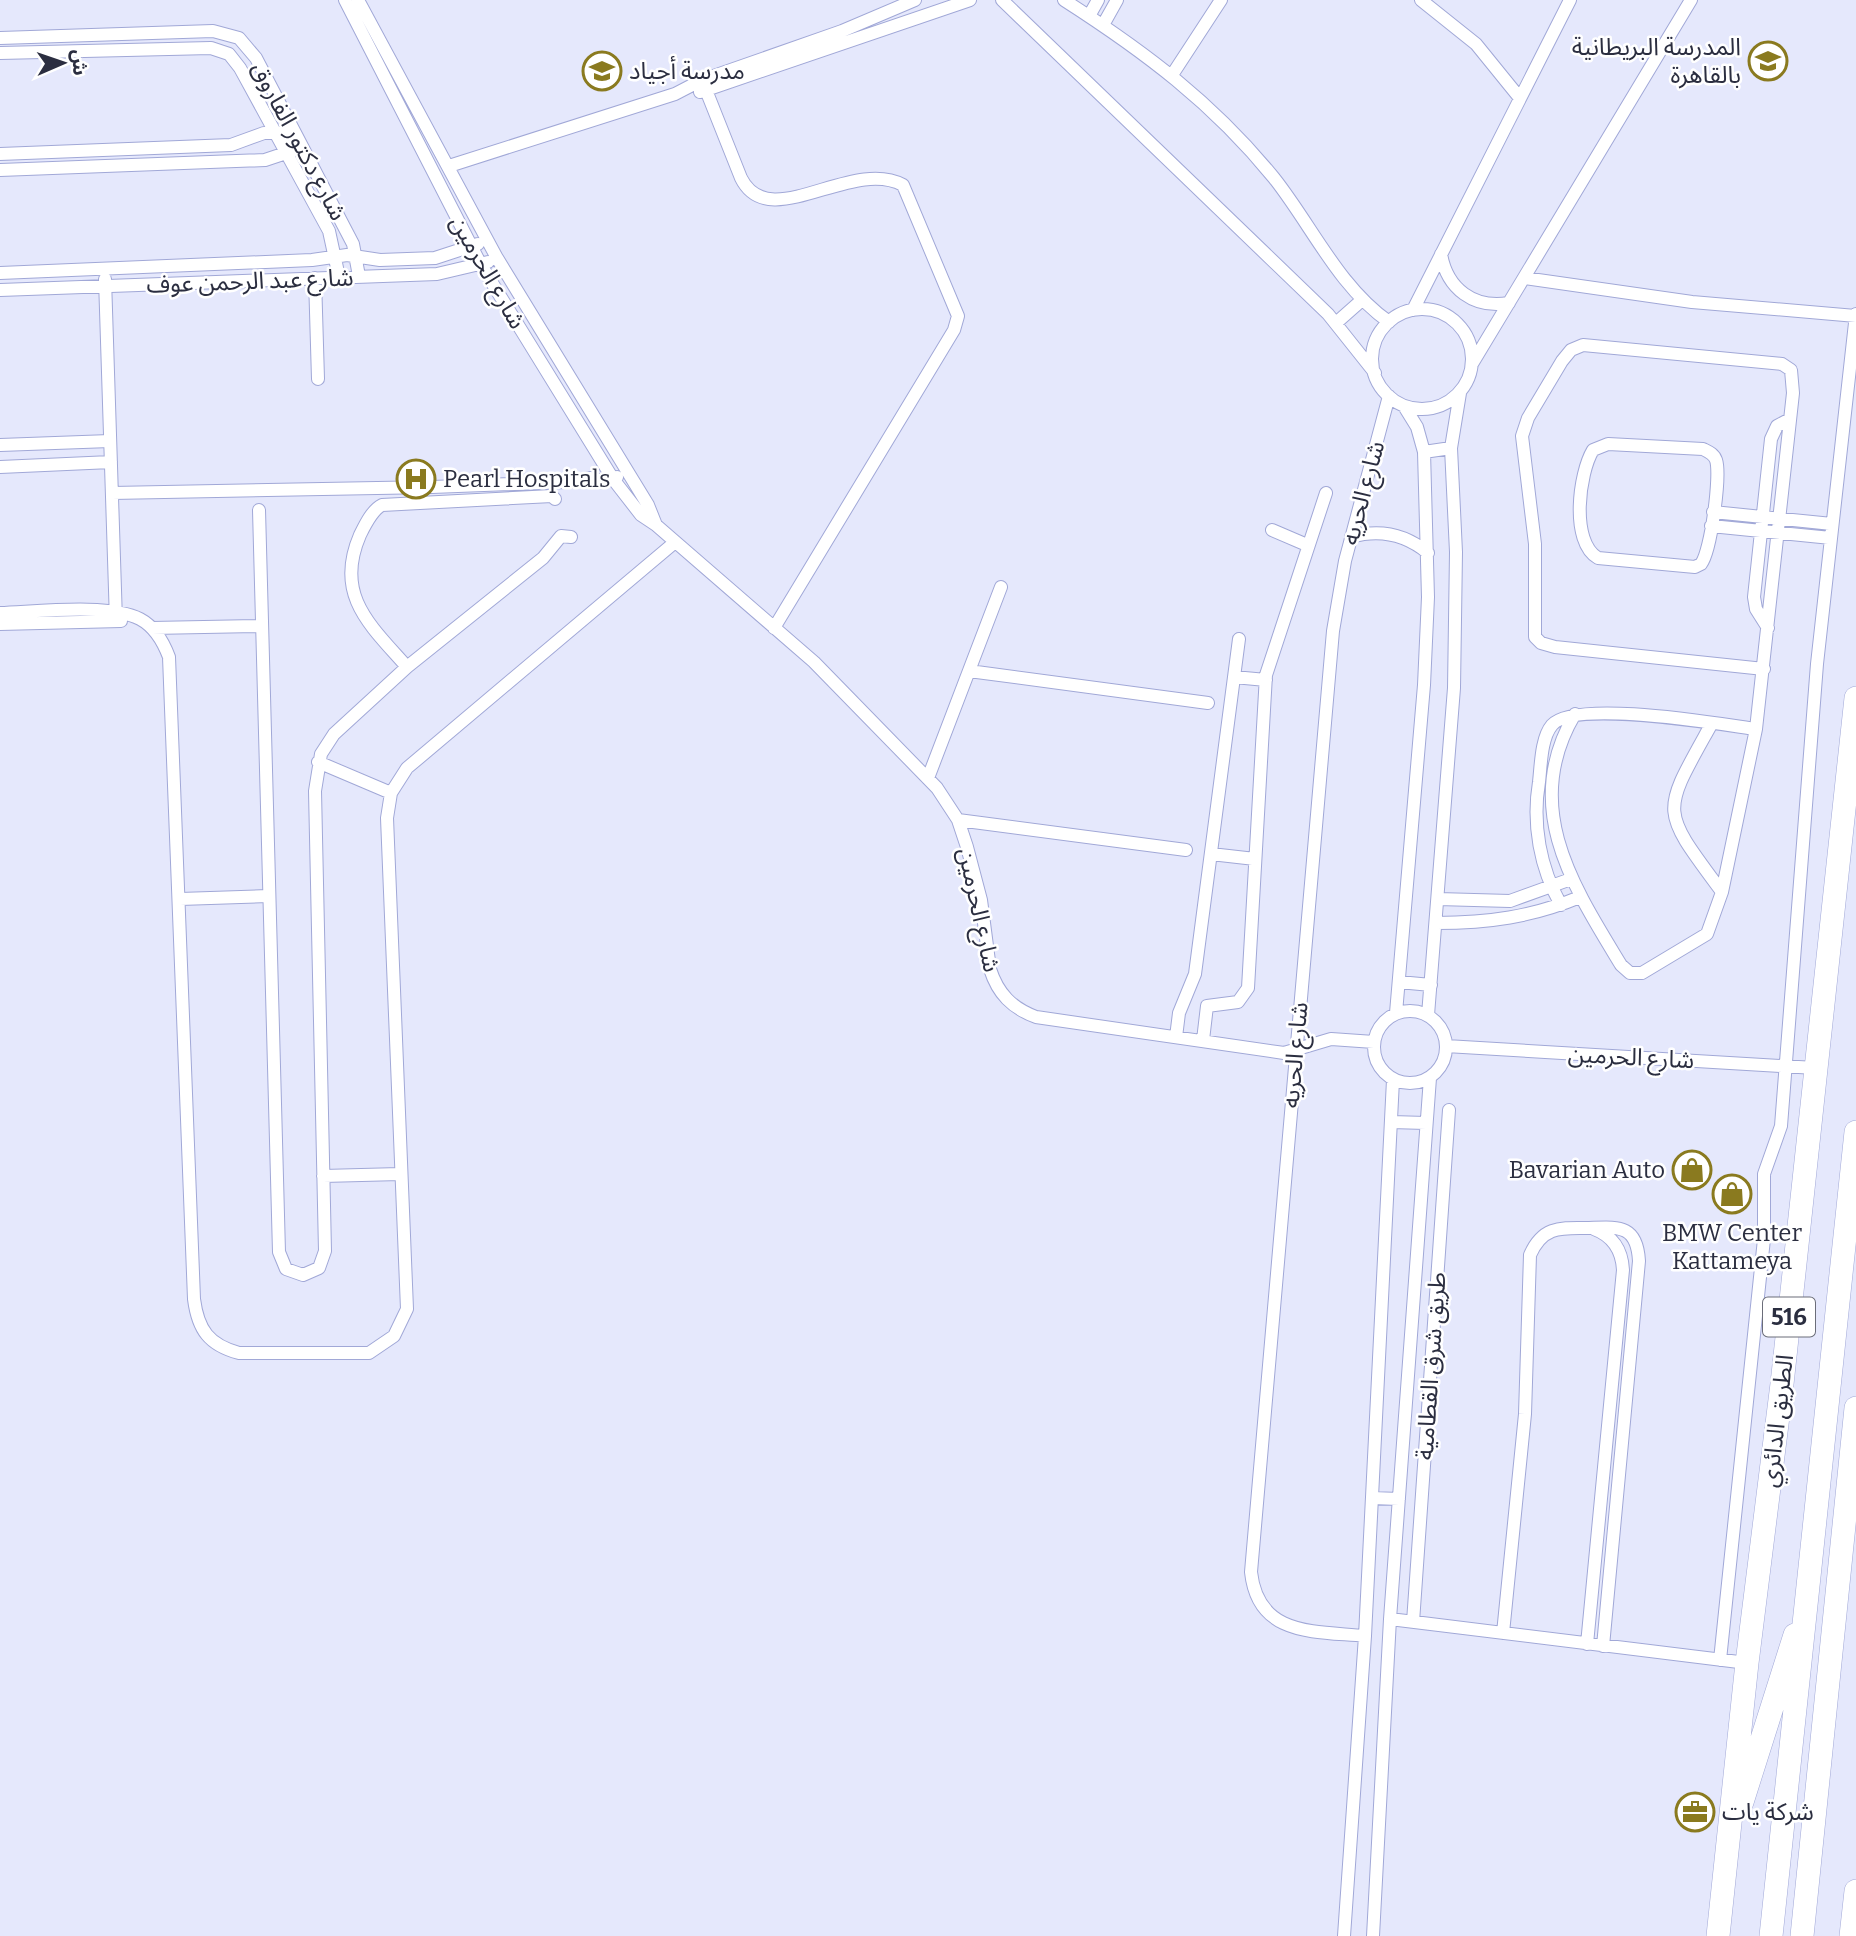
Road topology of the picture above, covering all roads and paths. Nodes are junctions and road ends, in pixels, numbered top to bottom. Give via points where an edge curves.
1 (345, 0) edge
2 (358, 0) edge
3 (915, 0) edge
4 (970, 0) edge
5 (1064, 0) edge
6 (1098, 0) edge
7 (1117, 0) edge
8 (1221, 0) edge
9 (1421, 0) edge
10 (1570, 0) edge
11 (1691, 0) edge
12 (1000, 1) edge
13 (1089, 16) junction
14 (1103, 25) junction
15 (213, 31) junction
16 (0, 38) edge
17 (211, 48) junction
18 (0, 53) edge
19 (1172, 75) junction
20 (704, 85) junction
21 (1519, 97) junction
22 (273, 132) junction
23 (296, 136) junction
24 (0, 154) edge
25 (285, 155) junction
26 (449, 166) junction
27 (0, 170) edge
28 (487, 239) junction
29 (471, 248) junction
30 (1441, 254) junction
31 (335, 257) junction
32 (358, 258) junction
33 (497, 258) junction
34 (481, 265) junction
35 (104, 270) junction
36 (0, 273) edge
37 (359, 276) junction
38 (339, 277) junction
39 (315, 278) junction
40 (1524, 278) junction
41 (105, 287) junction
42 (0, 290) edge
43 (1362, 300) junction
44 (1509, 303) junction
45 (1413, 310) junction
46 (1856, 315) edge
47 (1390, 322) junction
48 (1336, 323) junction
49 (1472, 364) junction
50 (1375, 373) junction
51 (318, 379) dead end
52 (1460, 393) junction
53 (1389, 396) junction
54 (1404, 406) junction
55 (1790, 419) junction
56 (110, 441) junction
57 (0, 444) edge
58 (1451, 448) junction
59 (1424, 452) junction
60 (616, 456) junction
61 (111, 462) junction
62 (603, 464) junction
63 (0, 467) edge
64 (626, 471) junction
65 (591, 478) junction
66 (613, 479) junction
67 (452, 486) junction
68 (432, 487) junction
69 (112, 493) junction
70 (1326, 493) dead end
71 (555, 499) dead end
72 (452, 502) junction
73 (432, 503) junction
74 (259, 510) dead end
75 (1713, 512) junction
76 (1762, 517) junction
77 (1779, 518) junction
78 (1832, 524) junction
79 (656, 525) junction
80 (1712, 526) junction
81 (1272, 530) dead end
82 (1760, 531) junction
83 (1778, 533) junction
84 (571, 537) dead end
85 (1351, 537) junction
86 (1831, 538) junction
87 (674, 543) junction
88 (1307, 545) junction
89 (1428, 553) junction
90 (1000, 587) dead end
91 (0, 613) edge
92 (115, 616) junction
93 (0, 624) edge
94 (262, 626) junction
95 (152, 628) junction
96 (774, 628) junction
97 (1768, 628) junction
98 (1240, 639) dead end
99 (407, 667) junction
100 (1764, 669) junction
101 (969, 671) junction
102 (1234, 677) junction
103 (1266, 680) junction
104 (1856, 698) edge
105 (1208, 704) dead end
106 (1575, 714) junction
107 (1712, 723) junction
108 (1756, 729) junction
109 (318, 762) junction
110 (928, 778) junction
111 (1537, 791) junction
112 (1553, 792) junction
113 (391, 793) junction
114 (958, 820) junction
115 (1186, 850) dead end
116 (1211, 854) junction
117 (1255, 859) junction
118 (1571, 879) junction
119 (1551, 888) junction
120 (1722, 892) junction
121 (268, 896) junction
122 (1580, 897) junction
123 (180, 899) junction
124 (1438, 899) junction
125 (1561, 905) junction
126 (1436, 923) junction
127 (1399, 982) junction
128 (1431, 985) junction
129 (1396, 1013) junction
130 (1428, 1015) junction
131 (1176, 1037) junction
132 (1203, 1040) junction
133 (1374, 1042) junction
134 (1446, 1046) junction
135 (1295, 1051) junction
136 (1784, 1066) junction
137 (1815, 1068) junction
138 (1430, 1078) junction
139 (1393, 1080) junction
140 (1449, 1111) dead end
141 (1391, 1122) junction
142 (1426, 1123) junction
143 (1856, 1132) edge
144 (400, 1174) junction
145 (324, 1177) junction
146 (1591, 1228) junction
147 (1622, 1286) junction
148 (1638, 1288) junction
149 (1856, 1408) edge
150 (1608, 1429) junction
151 (1624, 1431) junction
152 (1372, 1498) junction
153 (1399, 1499) junction
154 (1596, 1553) junction
155 (1612, 1555) junction
156 (1807, 1610) junction
157 (1390, 1619) junction
158 (1413, 1622) junction
159 (1503, 1633) junction
160 (1365, 1636) junction
161 (1587, 1644) junction
162 (1603, 1646) junction
163 (1720, 1660) junction
164 (1746, 1664) junction
165 (1728, 1846) junction
166 (1856, 1891) edge
167 (1851, 1932) edge
168 (1344, 1936) edge
169 (1373, 1936) edge
170 (1718, 1936) edge
171 (1771, 1936) edge
172 (1802, 1936) edge

1 - 29 street, شارع الحرمين
2 - 26 street, شارع الحرمين
3 - 20 street
4 - 20 street
5 - 13 street
6 - 13 street
7 - 14 street
8 - 19 street
9 - 21 street via 1476,44
10 - 21 street
11 - 40 street
12 - 48 street
13 - 14 street
14 - 19 street
15 - 16 street, شارع دكتور الفاروق
15 - 17 street
15 - 23 street, شارع دكتور الفاروق via 226,32 249,47
17 - 18 street
17 - 22 street, شارع دكتور الفاروق via 236,60
19 - 43 street via 1258,159
20 - 26 street
20 - 96 street via 741,178 757,197 783,199 872,176 892,178 903,185 958,317
21 - 30 street
22 - 23 street
22 - 24 street via 231,145
22 - 25 street, شارع دكتور الفاروق
23 - 25 street via 294,149
23 - 32 street, شارع دكتور الفاروق
25 - 27 street via 265,160
25 - 31 street, شارع دكتور الفاروق via 329,231
26 - 28 street, شارع الحرمين
28 - 29 street, شارع عبد الرحمن عوف
28 - 33 street, شارع الحرمين
29 - 32 street, شارع عبد الرحمن عوف via 435,258
29 - 34 street, شارع الحرمين
30 - 44 street via 1446,272 1464,294 1481,303
30 - 45 street
31 - 32 street, شارع عبد الرحمن عوف
31 - 35 street, شارع عبد الرحمن عوف
31 - 38 street, شارع دكتور الفاروق
32 - 37 street, شارع دكتور الفاروق
33 - 34 street, شارع عبد الرحمن عوف
33 - 60 street, شارع الحرمين
34 - 37 street, شارع عبد الرحمن عوف via 437,274
34 - 62 street, شارع الحرمين
35 - 36 street, شارع عبد الرحمن عوف
35 - 41 street
37 - 38 street, شارع عبد الرحمن عوف
38 - 39 street, شارع عبد الرحمن عوف
39 - 41 street, شارع عبد الرحمن عوف
39 - 51 street
40 - 44 street
40 - 46 street via 1692,302
41 - 42 street, شارع عبد الرحمن عوف
41 - 56 street
43 - 47 street
43 - 48 street
44 - 49 street
45 - 47 street
45 - 49 street via 1429,309 1456,322 1471,349
46 - 78 street
47 - 50 street via 1375,345
48 - 50 street
49 - 52 street
50 - 53 street
52 - 54 street via 1434,408
52 - 58 street
53 - 54 street
53 - 85 street, شارع الحريه
54 - 59 street via 1417,427
55 - 76 street via 1777,426 1771,439
55 - 77 street
55 - 100 street via 1794,380 1791,370 1782,364 1589,344 1567,354 1522,436 1535,544 1533,627 1537,641 1555,647
56 - 57 street
56 - 61 street
58 - 59 street
58 - 124 street via 1456,642
59 - 89 street
60 - 62 street
60 - 64 street, شارع الحرمين
61 - 63 street
61 - 69 street
62 - 65 street
62 - 66 street, شارع الحرمين
64 - 66 street
64 - 79 street, شارع الحرمين
65 - 66 street
65 - 67 street
66 - 79 street, شارع الحرمين via 641,515
67 - 68 street
67 - 72 street
68 - 69 street
68 - 73 street
69 - 92 street
70 - 88 street
71 - 72 street
72 - 73 street
73 - 99 street via 377,508 362,530 352,558 350,573 362,616
74 - 94 street
75 - 76 street
75 - 80 street
75 - 80 street via 1717,464 1708,451 1608,444 1597,446 1591,454 1580,514 1585,544 1594,555 1699,566 1705,559
76 - 77 street
76 - 82 street
77 - 78 street
77 - 83 street
78 - 86 street
79 - 87 street, شارع الحرمين
80 - 82 street
81 - 88 street
82 - 83 street
82 - 97 street via 1754,601
83 - 86 street
83 - 97 street
84 - 99 street via 561,536 543,558
85 - 89 street via 1395,535
85 - 135 street, شارع الحريه via 1333,631
86 - 136 street
87 - 96 street, شارع الحرمين
87 - 113 street via 407,768
88 - 103 street
89 - 127 street via 1424,685
90 - 101 street
91 - 92 street
92 - 93 street
92 - 95 street via 139,619
94 - 95 street
94 - 121 street
95 - 123 street via 163,641 171,673
96 - 110 street, شارع الحرمين via 814,662
97 - 100 street
98 - 102 street
99 - 109 street via 334,734
100 - 108 street
101 - 105 street
101 - 110 street
102 - 103 street
102 - 116 street
103 - 117 street
104 - 137 highway, الطريق الدائري / 516
106 - 107 street via 1595,711
106 - 111 street via 1559,719 1547,733
106 - 112 street via 1560,746
107 - 108 street
107 - 120 street via 1678,786 1673,810 1679,833
108 - 120 street
109 - 113 street
109 - 145 street
110 - 114 street, شارع الحرمين
111 - 112 street
111 - 119 street via 1537,830
112 - 118 street via 1556,836
113 - 144 street via 387,818
114 - 115 street
114 - 131 street, شارع الحرمين via 981,900 994,983 1011,1005 1036,1017
116 - 117 street
116 - 131 street via 1195,974 1179,1013
117 - 132 street via 1247,993 1234,1003 1207,1006
118 - 119 street
118 - 122 street
119 - 124 street via 1498,902
119 - 125 street
120 - 122 street via 1707,934 1638,974 1621,965
121 - 123 street
121 - 145 street via 279,1252 294,1274 312,1273 324,1260
122 - 125 street
123 - 144 street via 194,1300 205,1336 220,1348 239,1353 369,1353 383,1346 398,1330 407,1309
124 - 126 street
125 - 126 street via 1507,920
126 - 128 street
127 - 128 street
127 - 129 street
128 - 130 street
129 - 130 street
129 - 133 street via 1381,1024
130 - 134 street via 1441,1028
131 - 132 street, شارع الحرمين
132 - 135 street, شارع الحرمين
133 - 135 street, شارع الحرمين via 1331,1039
133 - 139 street via 1377,1064
134 - 136 street, شارع الحرمين
134 - 138 street via 1442,1064
135 - 160 street, شارع الحريه via 1252,1581 1263,1606 1290,1628
136 - 137 street, شارع الحرمين
136 - 163 street via 1780,1133 1764,1174 1764,1239
137 - 164 highway, الطريق الدائري / 516 via 1782,1384
138 - 139 street via 1412,1084
138 - 142 street
139 - 141 street
140 - 158 street, طريق شرق القطامية
141 - 142 street
141 - 152 street
142 - 153 street
143 - 156 highway, الطريق الدائري / 516
144 - 145 street
146 - 147 street via 1607,1235 1617,1248 1623,1263
146 - 148 street via 1620,1227 1632,1236 1639,1255
146 - 159 street via 1553,1229 1538,1240 1530,1255 1525,1414
147 - 148 street
147 - 150 street
148 - 151 street
149 - 172 highway
150 - 151 street
150 - 154 street
151 - 155 street
152 - 153 street
152 - 160 street
153 - 157 street
154 - 155 street
154 - 161 street
155 - 162 street
156 - 165 highway, 516 via 1780,1676
156 - 171 highway, الطريق الدائري / 516
157 - 158 street
157 - 169 street
158 - 159 street
159 - 161 street
160 - 168 street
161 - 162 street
162 - 163 street
163 - 164 street
164 - 165 highway, الطريق الدائري / 516
165 - 170 highway, الطريق الدائري / 516
166 - 167 highway

